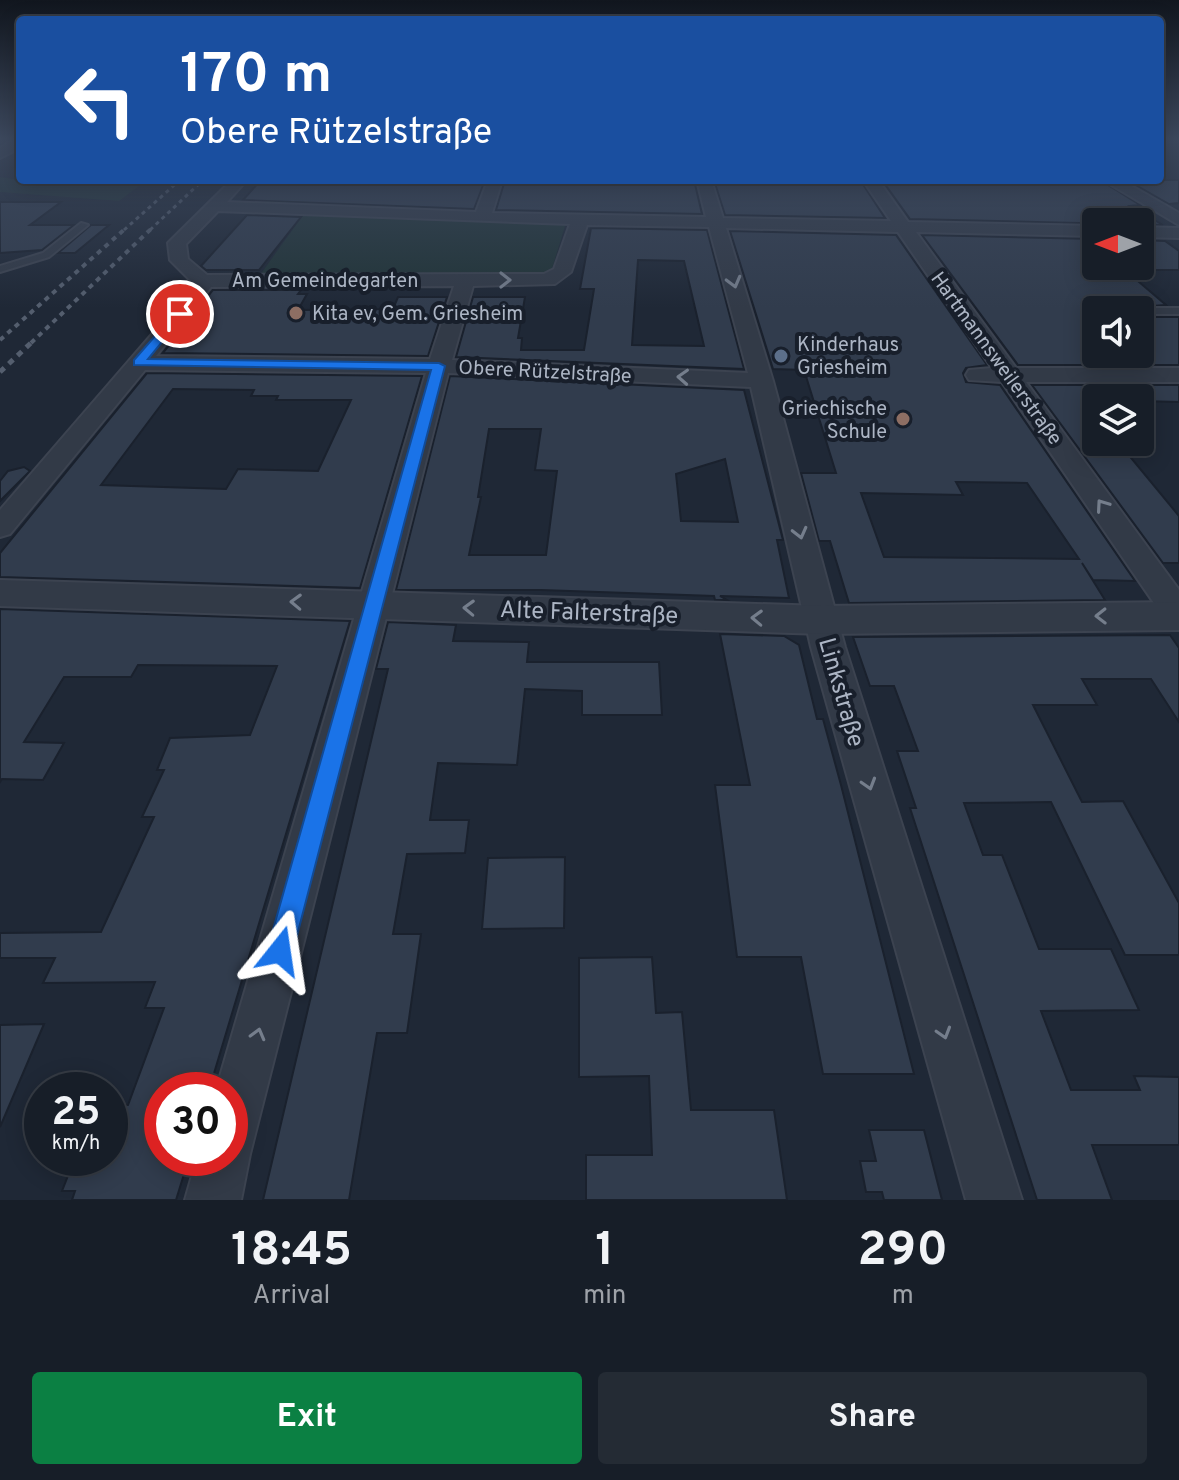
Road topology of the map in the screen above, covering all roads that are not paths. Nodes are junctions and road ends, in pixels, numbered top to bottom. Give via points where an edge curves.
1 (224, 196) edge
2 (490, 196) edge
3 (709, 196) edge
4 (881, 196) edge
5 (1138, 196) edge
6 (214, 206) junction
7 (483, 217) junction
8 (580, 220) junction
9 (1179, 220) edge
10 (718, 224) junction
11 (84, 225) dead end
12 (904, 228) junction
13 (1082, 231) edge
14 (1154, 232) edge
15 (1179, 233) edge
16 (0, 269) edge
17 (465, 280) junction
18 (203, 281) junction
19 (1154, 311) edge
20 (1179, 311) edge
21 (138, 363) junction
22 (439, 366) junction
23 (977, 375) dead end
24 (1179, 375) edge
25 (1010, 376) junction
26 (761, 381) junction
27 (1, 526) edge
28 (0, 593) edge
29 (374, 605) junction
30 (1179, 615) edge
31 (822, 620) junction
32 (247, 1072) edge
33 (219, 1176) edge
34 (213, 1200) edge
35 (994, 1200) edge

1 - 6 street
2 - 7 street
3 - 10 street, Linkstraße
4 - 12 street, Hartmannsweilerstraße
5 - 9 street
6 - 7 street
6 - 18 street via 175,251
7 - 8 street
8 - 10 street
17 -> 8 street, Am Gemeindegarten via 560,276
10 - 12 street
10 -> 26 street, Linkstraße
11 - 16 lane via 46,255
12 - 13 street
12 - 25 street, Hartmannsweilerstraße
14 - 15 street
17 - 18 street, Am Gemeindegarten
17 - 22 street
18 - 21 street, Am Gemeindegarten
19 - 20 lane
21 - 22 street, Obere Rützelstraße
21 - 27 street, Am Gemeindegarten
26 -> 22 street, Obere Rützelstraße
22 - 29 street
23 - 25 street
24 - 25 street
30 -> 25 street, Hartmannsweilerstraße
26 -> 31 street, Linkstraße
29 -> 28 street, Alte Falterstraße
31 -> 29 street, Alte Falterstraße
32 -> 29 street
30 -> 31 street, Alte Falterstraße
31 -> 35 street, Linkstraße
33 - 34 street

